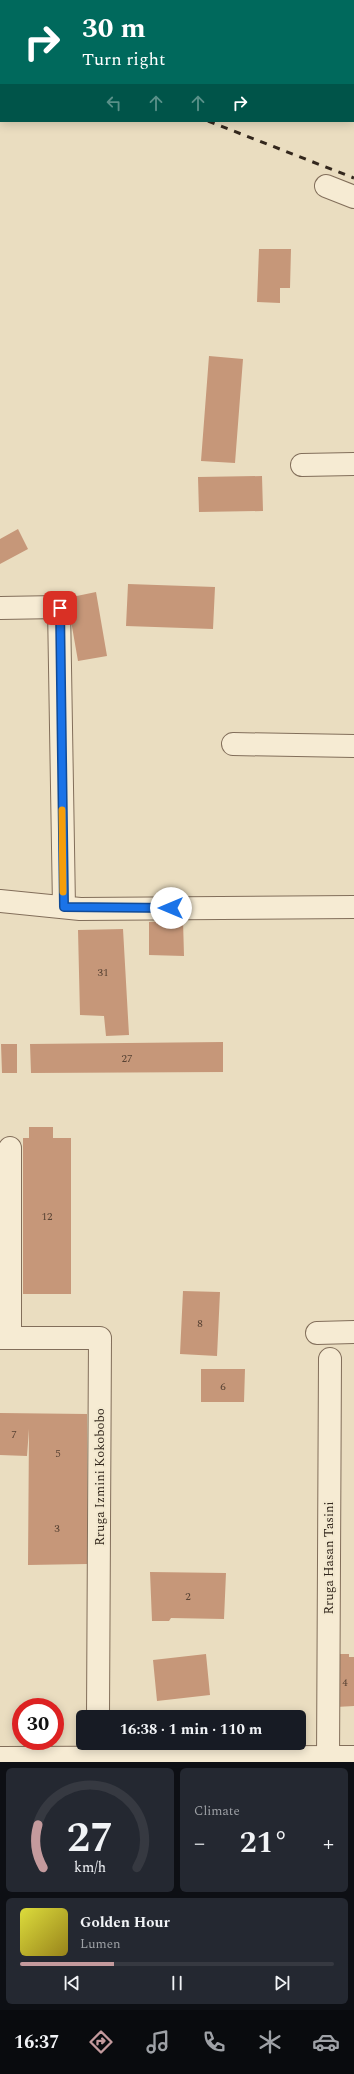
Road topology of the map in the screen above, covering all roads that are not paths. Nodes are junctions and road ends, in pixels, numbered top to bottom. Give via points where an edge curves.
1 (326, 186) dead end
2 (354, 196) edge
3 (354, 464) edge
4 (302, 465) dead end
5 (0, 608) edge
6 (233, 744) dead end
7 (354, 746) edge
8 (0, 901) edge
9 (64, 907) junction
10 (354, 907) edge
11 (10, 1148) dead end
12 (354, 1332) edge
13 (317, 1333) dead end
14 (5, 1338) edge
15 (330, 1359) dead end
16 (98, 1710) edge
17 (98, 1750) edge
18 (354, 1757) edge
19 (0, 1758) edge
20 (128, 1760) edge
21 (328, 1760) edge

1 - 2 street
3 - 4 street
5 - 9 street via 60,608
6 - 7 street
8 - 9 street
9 - 10 street
11 - 14 street
12 - 13 street
14 - 16 street, Rruga Izmini Kokobobo via 100,1338
15 - 21 street, Rruga Hasan Tasini
17 - 19 street
17 - 20 street
18 - 21 street
20 - 21 street

